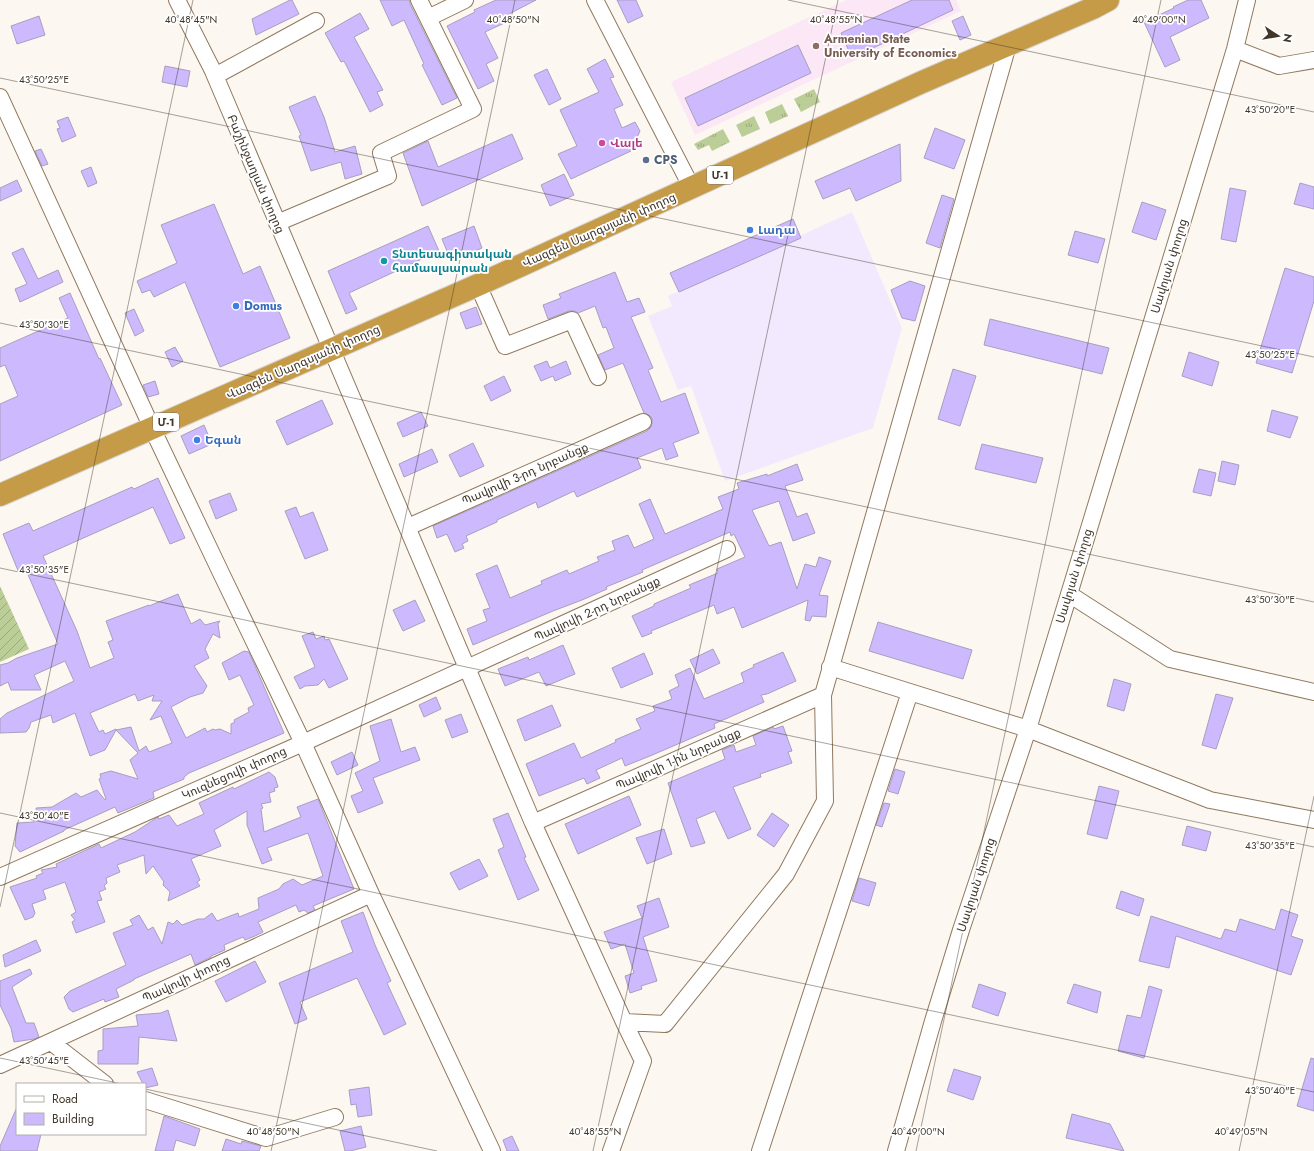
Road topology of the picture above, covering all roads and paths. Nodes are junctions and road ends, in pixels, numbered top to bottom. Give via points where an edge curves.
1 (177, 0) edge
2 (419, 0) edge
3 (465, 0) edge
4 (595, 0) edge
5 (1108, 0) edge
6 (1247, 0) edge
7 (428, 18) junction
8 (316, 21) dead end
9 (1008, 45) junction
10 (1235, 49) junction
11 (1314, 60) edge
12 (215, 76) junction
13 (0, 96) edge
14 (692, 188) junction
15 (277, 223) junction
16 (478, 285) junction
17 (331, 349) junction
18 (598, 377) dead end
19 (643, 422) dead end
20 (152, 428) junction
21 (0, 495) edge
22 (408, 527) junction
23 (727, 549) dead end
24 (1069, 594) junction
25 (830, 667) junction
26 (468, 668) junction
27 (910, 692) junction
28 (1314, 692) edge
29 (823, 695) junction
30 (1028, 729) junction
31 (303, 743) junction
32 (1314, 820) edge
33 (533, 823) junction
34 (0, 876) edge
35 (371, 894) junction
36 (624, 1022) junction
37 (51, 1042) junction
38 (0, 1065) edge
39 (103, 1083) edge
40 (146, 1100) edge
41 (334, 1117) dead end
42 (492, 1151) edge
43 (611, 1151) edge
44 (760, 1151) edge
45 (896, 1151) edge

1 - 12 street, Բաշինջաղյան փողոց
2 - 7 street
3 - 7 street
4 - 14 street
5 - 9 highway, Վազգեն Սարգսյանի փողոց / Մ-1
6 - 10 street, Սավոյան փողոց
7 - 15 street via 473,109 381,153 388,176
8 - 12 street
9 - 14 highway, Վազգեն Սարգսյանի փողոց / Մ-1
9 - 25 street
10 - 11 street via 1279,66
10 - 24 street, Սավոյան փողոց
12 - 15 street, Բաշինջաղյան փողոց
13 - 20 street
14 - 16 highway, Վազգեն Սարգսյանի փողոց / Մ-1
15 - 17 street, Բաշինջաղյան փողոց
16 - 17 highway, Վազգեն Սարգսյանի փողոց / Մ-1
16 - 18 street via 504,346 572,320
17 - 20 highway, Վազգեն Սարգսյանի փողոց / Մ-1
17 - 22 street, Բաշինջաղյան փողոց
19 - 22 street, Պավլովի 3-րդ նրբանցք
20 - 21 highway, Վազգեն Սարգսյանի փողոց / Մ-1
20 - 31 street
22 - 26 street, Բաշինջաղյան փողոց
23 - 26 street, Պավլովի 2-րդ նրբանցք
24 - 28 street via 1170,659
24 - 30 street, Սավոյան փողոց
25 - 27 street
25 - 29 street
26 - 31 street, Կուզնեցովի փողոց
26 - 33 street, Բաշինջաղյան փողոց
27 - 30 street
27 - 44 street
29 - 33 street, Պավլովի 1-ին նրբանցք
29 - 36 street via 825,802 786,874 665,1024
30 - 32 street via 1210,800
30 - 45 street, Սավոյան փողոց via 960,930
31 - 34 street, Կուզնեցովի փողոց
31 - 35 street
33 - 36 street, Բաշինջաղյան փողոց
35 - 37 street, Պավլովի փողոց
35 - 42 street
36 - 43 street, Բաշինջաղյան փողոց via 643,1061
37 - 38 street, Պավլովի փողոց
37 - 39 street
40 - 41 street via 266,1138

